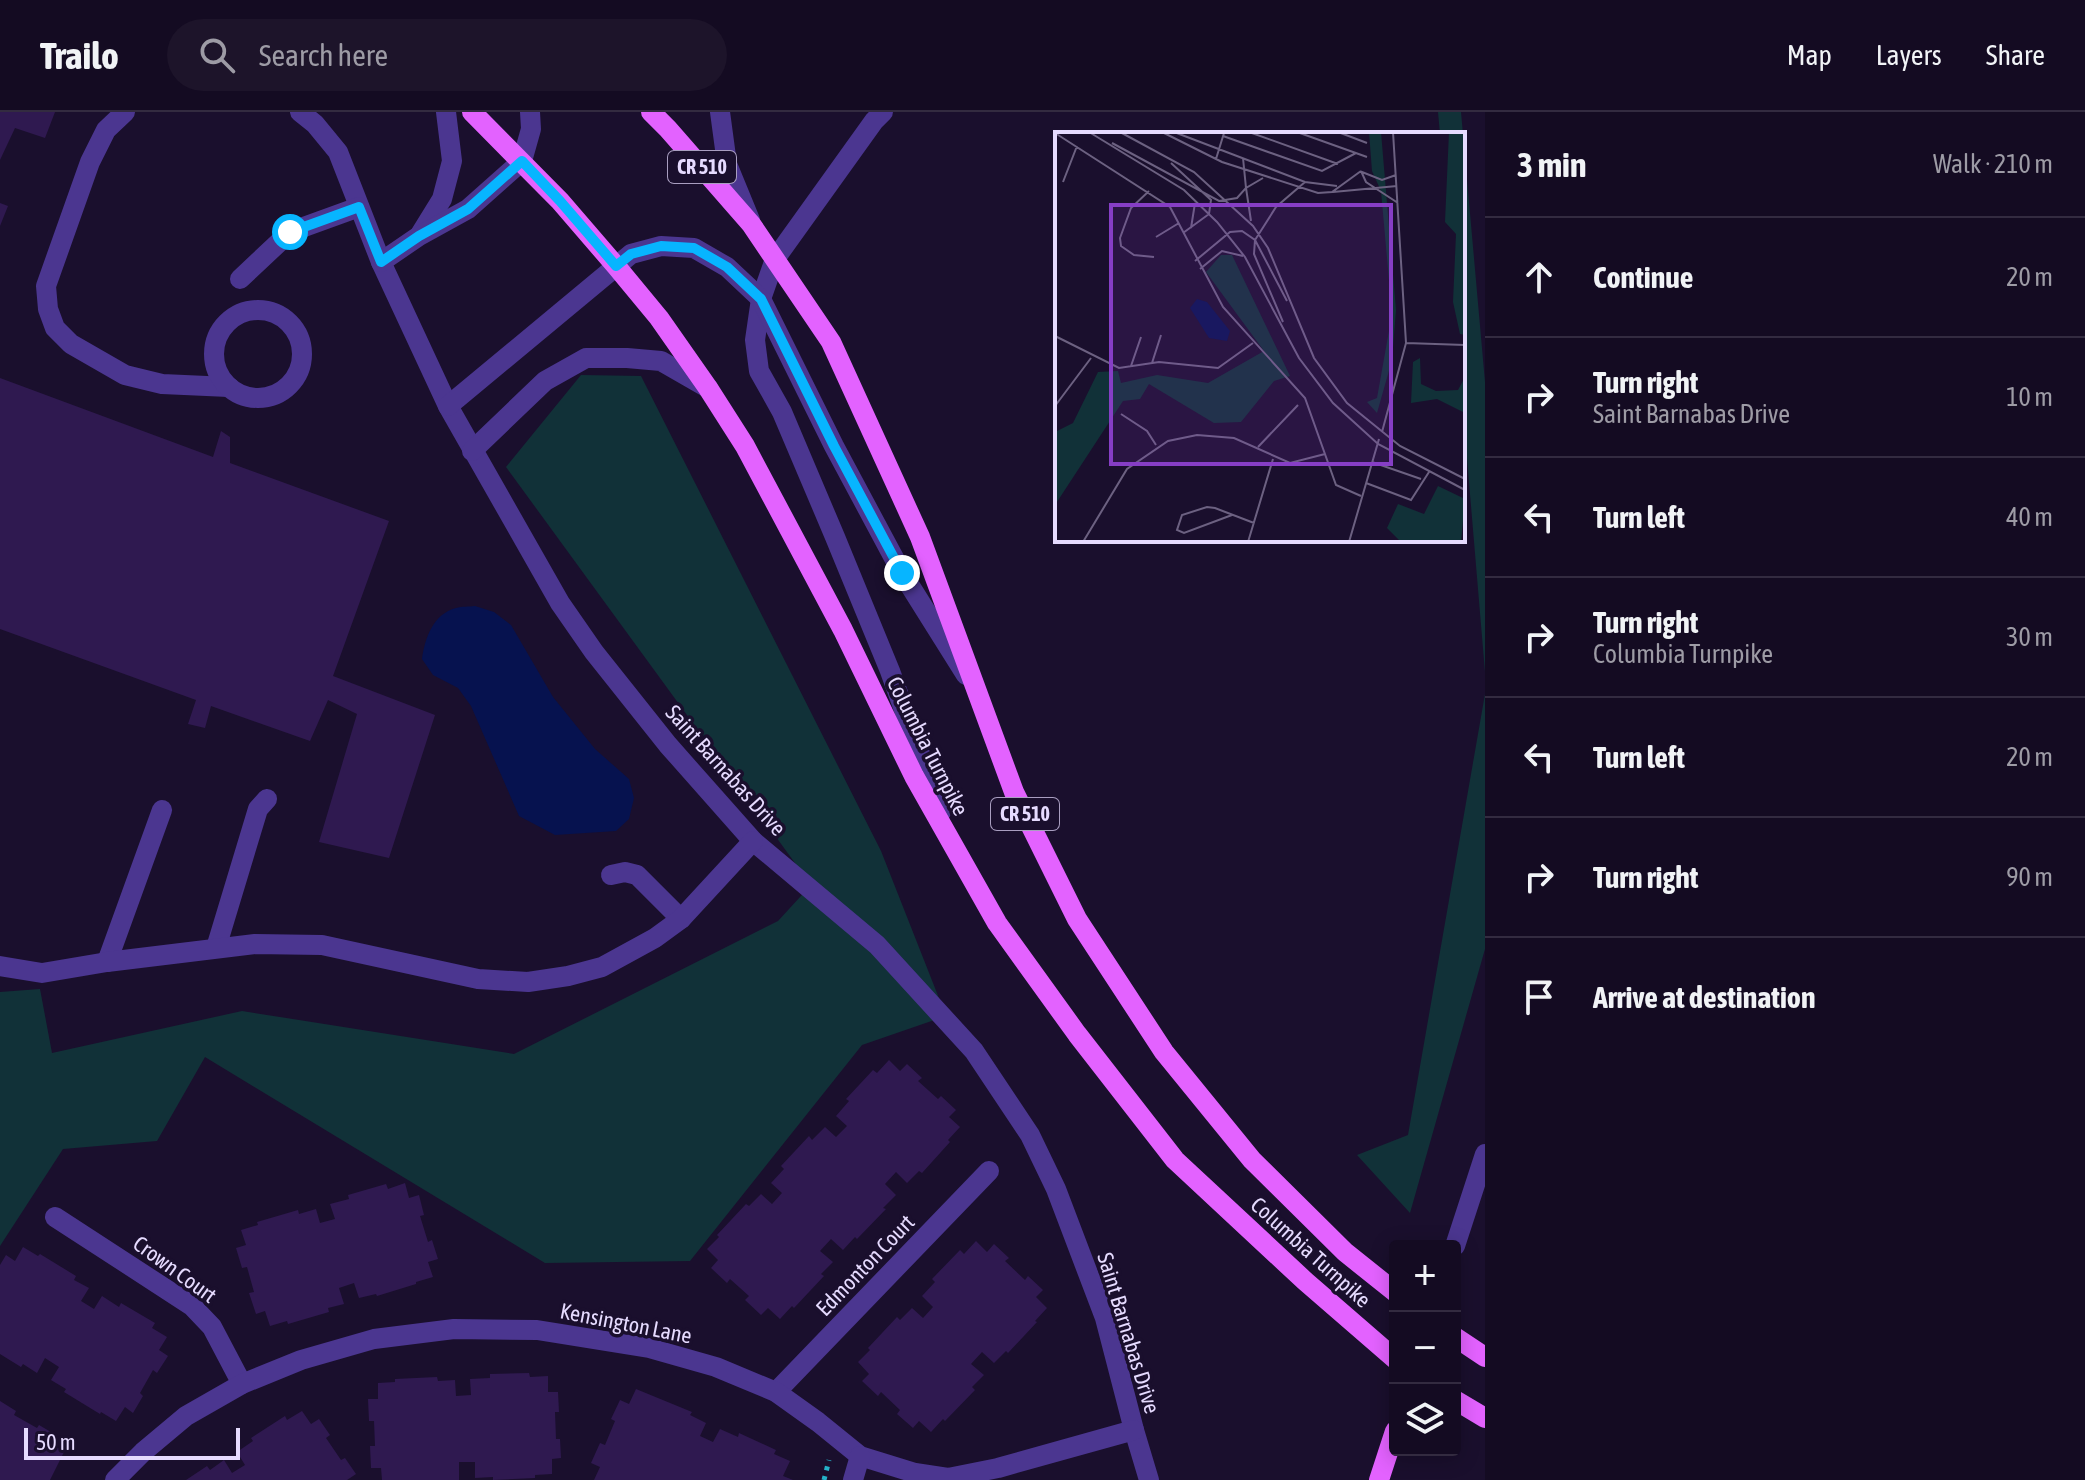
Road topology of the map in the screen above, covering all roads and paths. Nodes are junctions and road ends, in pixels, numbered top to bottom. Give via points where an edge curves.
1 (125, 112) edge
2 (300, 112) edge
3 (446, 112) edge
4 (472, 112) edge
5 (530, 112) edge
6 (651, 112) edge
7 (720, 112) edge
8 (878, 115) edge
9 (522, 161) junction
10 (359, 207) junction
11 (751, 224) junction
12 (419, 236) junction
13 (775, 259) junction
14 (381, 262) junction
15 (616, 266) junction
16 (240, 279) dead end
17 (761, 299) junction
18 (229, 387) junction
19 (708, 388) junction
20 (448, 406) junction
21 (472, 451) junction
22 (979, 695) junction
23 (267, 799) dead end
24 (162, 810) dead end
25 (753, 841) junction
26 (953, 846) junction
27 (611, 875) dead end
28 (681, 919) junction
29 (216, 948) junction
30 (107, 962) junction
31 (0, 966) edge
32 (1485, 1154) edge
33 (989, 1171) dead end
34 (55, 1217) dead end
35 (1457, 1240) edge
36 (1389, 1287) edge
37 (1461, 1341) edge
38 (1389, 1354) edge
39 (1485, 1357) edge
40 (242, 1384) junction
41 (776, 1392) junction
42 (1461, 1404) edge
43 (1485, 1418) edge
44 (1134, 1430) junction
45 (860, 1456) junction
46 (1390, 1456) edge
47 (830, 1459) dead end
48 (1385, 1477) edge
49 (115, 1480) edge
50 (824, 1480) edge
51 (853, 1480) edge
52 (1149, 1480) edge

1 - 18 street via 106,130 90,162 46,286 55,328 71,344 125,375 162,384
2 - 10 street, Saint Barnabas Drive via 338,152
3 - 12 street via 452,161 442,199
4 - 9 main road, Columbia Turnpike
5 - 9 street
6 - 11 main road, Columbia Turnpike / CR 510
7 - 11 street via 727,164
8 - 13 street
9 - 12 street via 468,209
9 - 15 main road, Columbia Turnpike
10 - 14 street, Saint Barnabas Drive
10 - 16 street via 290,232
11 - 13 main road, Columbia Turnpike / CR 510
12 - 14 street
13 - 17 street
13 - 22 main road, Columbia Turnpike / CR 510 via 831,342 920,537
14 - 20 street, Saint Barnabas Drive
15 - 17 street via 631,254 661,246 694,248 727,267
15 - 19 main road, Columbia Turnpike
15 - 20 street
17 - 22 street via 902,573
17 - 26 street via 755,340 759,371 782,412 890,671
18 - 18 street via 242,395 272,396 296,378 303,349 290,322 263,309 236,315 225,324 214,349 220,376
19 - 21 street via 661,361 586,358 545,381
19 - 26 main road, Columbia Turnpike via 745,446
20 - 21 street, Saint Barnabas Drive
21 - 25 street, Saint Barnabas Drive via 594,652
22 - 36 main road, Columbia Turnpike / CR 510 via 1014,792 1077,919 1164,1052 1252,1160 1345,1252
23 - 29 street via 258,809
24 - 30 street
25 - 28 street
25 - 44 street, Saint Barnabas Drive via 877,945 974,1051 1030,1135 1105,1318
26 - 38 main road, Columbia Turnpike via 997,923 1175,1160
27 - 28 street via 637,875
28 - 29 street via 602,967 528,982 478,979 322,945
29 - 30 street
30 - 31 street via 42,973
32 - 35 street
33 - 41 street, Edmonton Court
34 - 40 street, Crown Court via 192,1306 212,1327
37 - 39 main road
40 - 41 street, Kensington Lane via 374,1339 454,1329 537,1330 649,1348
40 - 49 street, Kensington Lane via 186,1416
41 - 45 street, Kensington Lane
42 - 43 main road
44 - 45 street, Kensington Lane via 948,1478
44 - 52 street, Saint Barnabas Drive
45 - 51 street
46 - 48 main road
47 - 50 path

